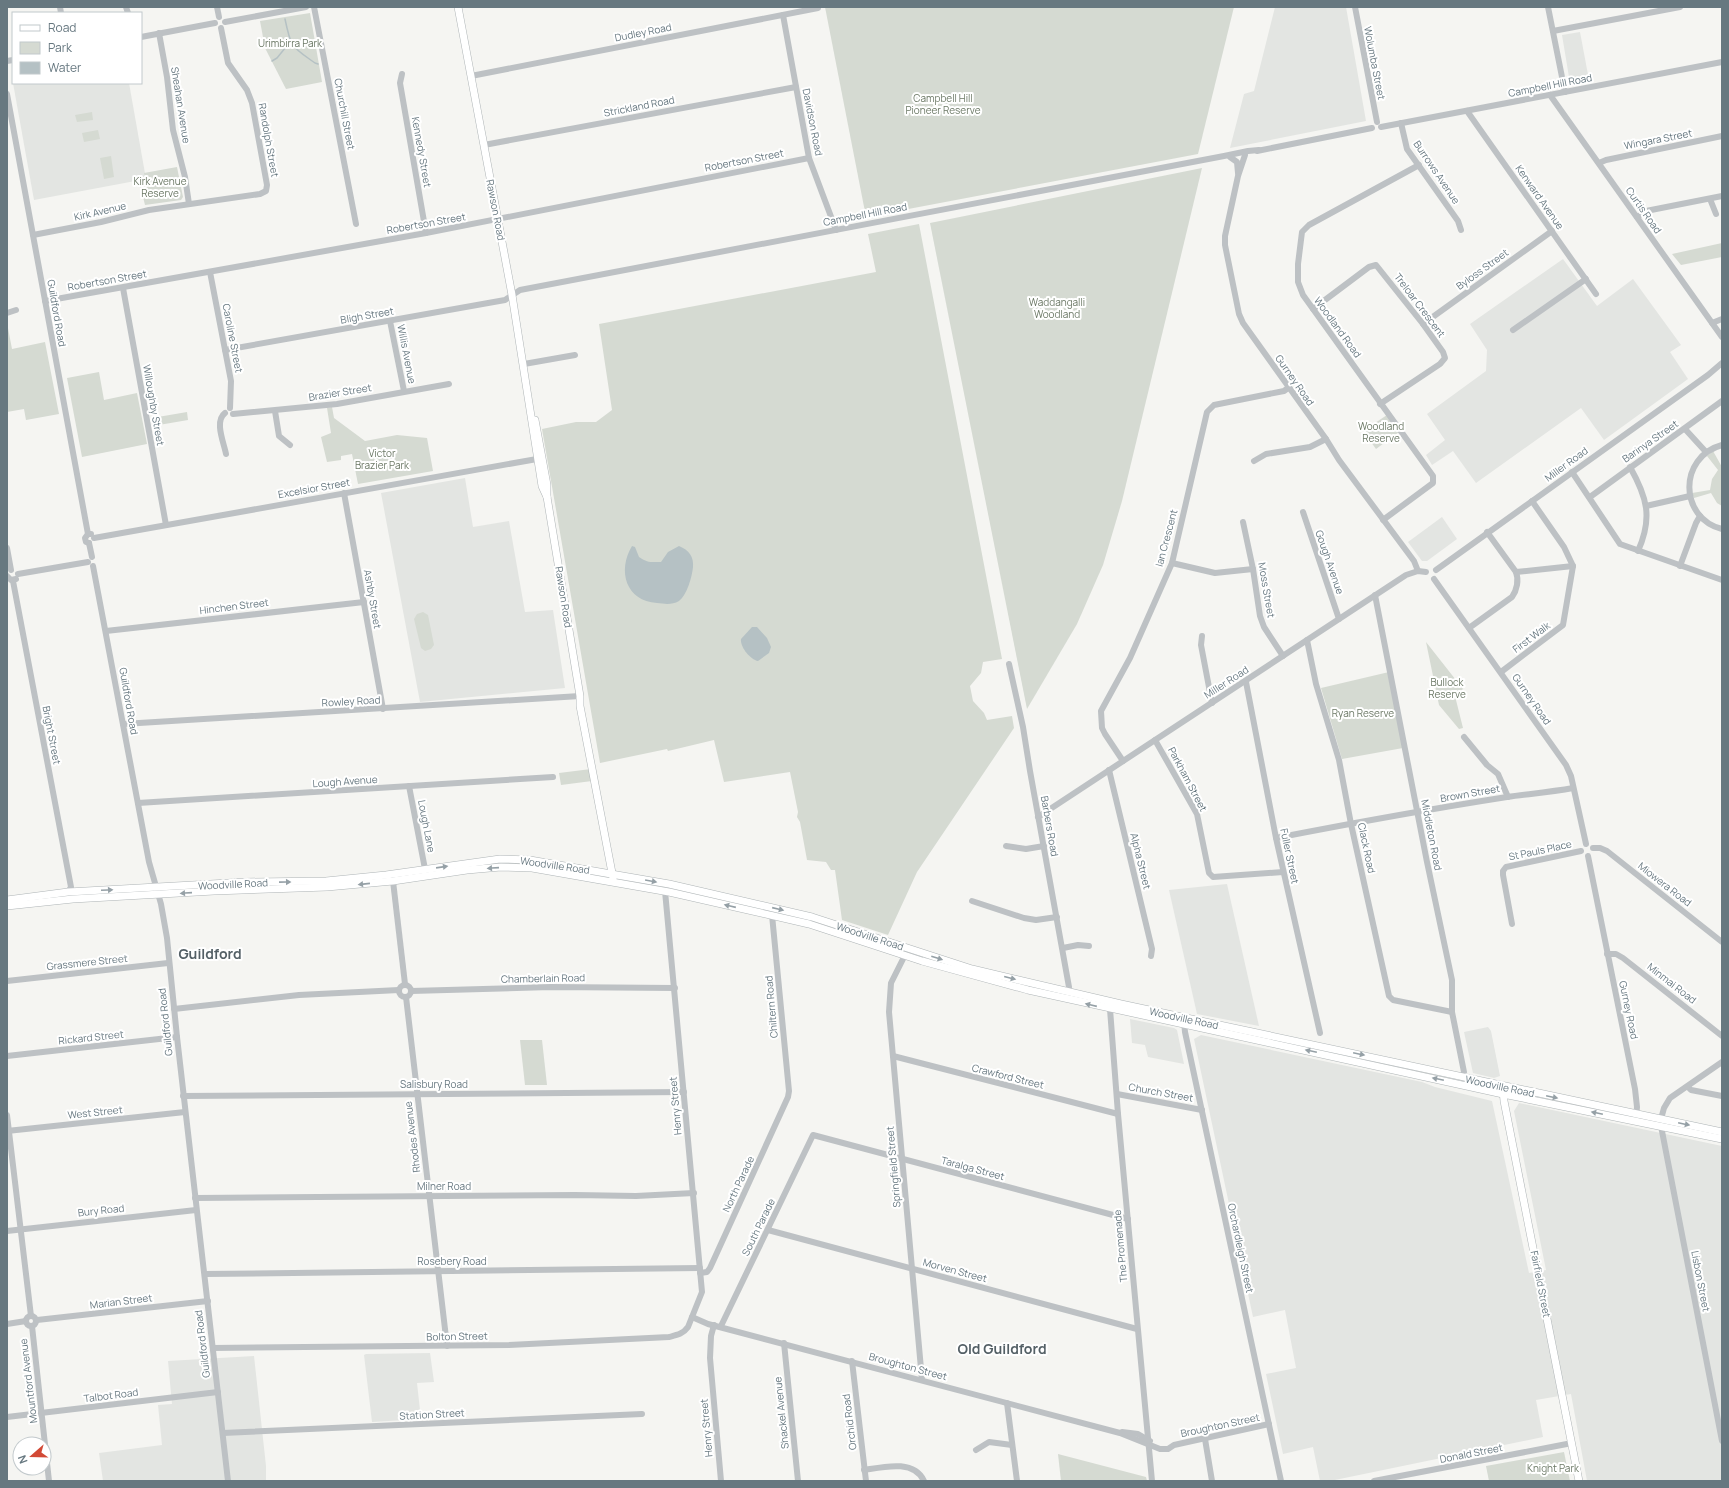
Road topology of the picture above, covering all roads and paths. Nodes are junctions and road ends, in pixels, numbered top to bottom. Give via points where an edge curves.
1 (217, 7) edge
2 (306, 7) edge
3 (314, 7) edge
4 (458, 7) edge
5 (1355, 7) edge
6 (1548, 7) edge
7 (1680, 7) edge
8 (818, 8) dead end
9 (783, 15) junction
10 (217, 20) junction
11 (225, 22) junction
12 (221, 28) junction
13 (1553, 31) junction
14 (159, 33) junction
15 (142, 37) edge
16 (7, 61) edge
17 (1722, 62) edge
18 (7, 64) edge
19 (402, 74) dead end
20 (471, 76) junction
21 (796, 87) junction
22 (1565, 92) junction
23 (7, 94) edge
24 (1550, 95) junction
25 (1467, 111) junction
26 (1402, 123) junction
27 (1379, 125) junction
28 (1722, 136) edge
29 (484, 145) junction
30 (1259, 150) junction
31 (1245, 155) junction
32 (1227, 157) junction
33 (809, 158) junction
34 (1599, 163) junction
35 (1419, 166) junction
36 (1238, 176) junction
37 (266, 191) joint
38 (1722, 196) edge
39 (1710, 199) junction
40 (189, 204) junction
41 (1716, 214) dead end
42 (1637, 217) junction
43 (498, 218) junction
44 (356, 224) dead end
45 (836, 230) junction
46 (1461, 230) dead end
47 (1552, 231) junction
48 (426, 233) junction
49 (33, 235) junction
50 (210, 272) junction
51 (1586, 279) junction
52 (123, 288) junction
53 (1596, 294) dead end
54 (512, 295) junction
55 (45, 301) junction
56 (1313, 309) junction
57 (16, 310) dead end
58 (7, 313) edge
59 (1722, 319) edge
60 (390, 321) junction
61 (1712, 323) junction
62 (1423, 324) junction
63 (1513, 330) dead end
64 (1722, 337) edge
65 (225, 350) junction
66 (575, 355) dead end
67 (1722, 363) edge
68 (524, 364) junction
69 (1722, 369) edge
70 (1708, 375) junction
71 (449, 384) dead end
72 (1288, 388) junction
73 (404, 391) junction
74 (1722, 402) edge
75 (1380, 404) junction
76 (232, 411) junction
77 (275, 411) junction
78 (532, 414) junction
79 (1685, 429) junction
80 (538, 430) junction
81 (1326, 439) junction
82 (290, 445) dead end
83 (1722, 445) edge
84 (1706, 452) junction
85 (226, 454) dead end
86 (537, 459) junction
87 (1254, 461) dead end
88 (1630, 467) junction
89 (1572, 472) junction
90 (546, 479) junction
91 (344, 493) junction
92 (1690, 496) junction
93 (547, 497) junction
94 (1590, 497) junction
95 (1532, 501) junction
96 (1646, 506) junction
97 (1303, 512) dead end
98 (1700, 516) junction
99 (1383, 520) junction
100 (1243, 522) dead end
101 (166, 525) junction
102 (1722, 529) edge
103 (1487, 532) junction
104 (88, 534) junction
105 (94, 538) junction
106 (89, 543) junction
107 (7, 548) edge
108 (1638, 551) junction
109 (90, 559) junction
110 (1172, 563) junction
111 (1573, 566) junction
112 (1680, 566) junction
113 (1253, 569) junction
114 (1436, 570) junction
115 (1418, 571) junction
116 (1426, 572) junction
117 (1516, 572) junction
118 (18, 574) junction
119 (8, 575) edge
120 (1434, 579) junction
121 (13, 580) junction
122 (1722, 580) edge
123 (1375, 595) junction
124 (364, 602) junction
125 (1339, 618) junction
126 (1469, 628) junction
127 (106, 631) junction
128 (1202, 636) dead end
129 (1307, 640) junction
130 (1282, 656) junction
131 (1009, 664) dead end
132 (1501, 672) junction
133 (1246, 682) junction
134 (580, 696) junction
135 (1212, 703) junction
136 (384, 709) junction
137 (123, 724) junction
138 (1464, 737) dead end
139 (1155, 740) junction
140 (1123, 761) junction
141 (1109, 770) junction
142 (553, 777) dead end
143 (409, 786) junction
144 (1573, 788) junction
145 (1508, 797) junction
146 (138, 803) junction
147 (1417, 812) junction
148 (1038, 817) junction
149 (1351, 824) junction
150 (1276, 838) junction
151 (1586, 844) junction
152 (1006, 846) dead end
153 (1044, 846) junction
154 (1593, 848) junction
155 (1581, 851) junction
156 (1588, 856) junction
157 (425, 869) junction
158 (1283, 872) junction
159 (612, 874) junction
160 (393, 881) junction
161 (613, 883) junction
162 (157, 891) junction
163 (665, 891) junction
164 (68, 892) junction
165 (7, 900) edge
166 (972, 902) dead end
167 (7, 906) edge
168 (772, 915) junction
169 (1057, 917) junction
170 (1512, 924) dead end
171 (876, 942) junction
172 (1722, 942) edge
173 (1089, 946) dead end
174 (1062, 948) junction
175 (1607, 954) junction
176 (904, 955) junction
177 (1150, 956) dead end
178 (168, 963) junction
179 (7, 981) edge
180 (404, 984) junction
181 (675, 988) junction
182 (399, 990) junction
183 (411, 991) junction
184 (1068, 992) junction
185 (406, 997) junction
186 (174, 1009) junction
187 (1110, 1009) junction
188 (1452, 1012) junction
189 (1184, 1021) junction
190 (1320, 1033) dead end
191 (1722, 1036) edge
192 (177, 1037) junction
193 (7, 1056) edge
194 (894, 1056) junction
195 (1722, 1062) edge
196 (1463, 1078) junction
197 (1504, 1086) junction
198 (1688, 1086) junction
199 (684, 1092) junction
200 (418, 1094) junction
201 (1117, 1094) junction
202 (1503, 1094) junction
203 (184, 1096) junction
204 (1722, 1096) edge
205 (788, 1097) joint
206 (1202, 1110) junction
207 (185, 1112) junction
208 (1118, 1114) junction
209 (7, 1115) edge
210 (1636, 1117) junction
211 (1661, 1122) junction
212 (8, 1131) edge
213 (1722, 1132) edge
214 (812, 1135) joint
215 (1722, 1139) edge
216 (903, 1160) junction
217 (694, 1193) junction
218 (429, 1197) junction
219 (195, 1198) junction
220 (196, 1210) junction
221 (1128, 1219) junction
222 (21, 1229) junction
223 (768, 1230) junction
224 (7, 1231) edge
225 (912, 1269) junction
226 (700, 1270) junction
227 (438, 1271) junction
228 (205, 1274) junction
229 (208, 1301) junction
230 (692, 1317) junction
231 (28, 1319) junction
232 (36, 1320) junction
233 (7, 1324) edge
234 (711, 1325) junction
235 (32, 1326) junction
236 (721, 1326) junction
237 (1137, 1329) junction
238 (784, 1343) junction
239 (447, 1346) junction
240 (213, 1348) junction
241 (852, 1361) junction
242 (922, 1380) junction
243 (218, 1392) junction
244 (1007, 1403) junction
245 (41, 1413) junction
246 (642, 1414) dead end
247 (7, 1417) edge
248 (1269, 1424) junction
249 (223, 1433) junction
250 (1205, 1439) junction
251 (1148, 1441) junction
252 (1722, 1441) edge
253 (1572, 1443) junction
254 (1012, 1446) junction
255 (976, 1450) dead end
256 (864, 1470) junction
257 (49, 1481) edge
258 (228, 1481) edge
259 (721, 1481) edge
260 (798, 1481) edge
261 (866, 1481) edge
262 (924, 1481) edge
263 (1016, 1481) edge
264 (1152, 1481) edge
265 (1212, 1481) edge
266 (1281, 1481) edge
267 (1374, 1481) edge
268 (1579, 1481) edge

1 - 10 street
2 - 11 street
3 - 44 street, Churchill Street
4 - 20 main road, Rawson Road
5 - 27 street, Wolumba Street
6 - 13 street
7 - 13 street
8 - 9 street, Dudley Road
9 - 20 street, Dudley Road
9 - 21 street, Davidson Road
10 - 11 street via 223,18
10 - 12 street via 216,26
10 - 14 street
11 - 12 street
12 - 37 street, Randolph Street via 228,63 249,94 252,103
13 - 22 street
14 - 15 street
14 - 40 street, Sheahan Avenue via 173,130
16 - 18 street
17 - 22 street, Campbell Hill Road
19 - 48 street, Kennedy Street via 400,83
20 - 29 main road, Rawson Road
21 - 29 street, Strickland Road
21 - 33 street, Davidson Road
22 - 24 street, Campbell Hill Road
23 - 49 street, Guildford Road
24 - 25 street, Campbell Hill Road
24 - 34 street, Curtis Road
25 - 26 street, Campbell Hill Road
25 - 47 street, Kenward Avenue
26 - 27 street, Campbell Hill Road
26 - 35 street, Burrows Avenue via 1407,149
27 - 30 street, Campbell Hill Road via 1373,124 1372,128
28 - 34 street, Wingara Street
29 - 43 main road, Rawson Road
30 - 31 street, Campbell Hill Road
30 - 32 street, Campbell Hill Road via 1248,150
31 - 32 street, Campbell Hill Road
31 - 36 street, Gurney Road
32 - 36 street via 1236,162
32 - 45 street, Campbell Hill Road
33 - 43 street, Robertson Street
33 - 45 street, Davidson Road
34 - 42 street, Curtis Road
35 - 46 street, Burrows Avenue
35 - 56 street, Woodland Road via 1309,225 1302,232 1298,282
36 - 72 street, Gurney Road via 1224,236 1239,314
37 - 40 street, Kirk Avenue
38 - 39 street
39 - 41 street
39 - 42 street via 1646,211
40 - 49 street, Kirk Avenue
42 - 61 street, Curtis Road
43 - 48 street, Robertson Street
43 - 54 main road, Rawson Road
45 - 54 street, Campbell Hill Road via 520,290
47 - 51 street, Kenward Avenue
47 - 62 street, Byloss Street
48 - 50 street, Robertson Street
49 - 55 street, Guildford Road
50 - 52 street, Robertson Street
50 - 65 street, Caroline Street
51 - 53 street, Kenward Avenue
51 - 63 street
52 - 55 street, Robertson Street
52 - 101 street, Willoughby Street
54 - 60 street, Bligh Street via 505,300
54 - 68 main road, Rawson Road
55 - 104 street, Guildford Road
56 - 62 street, Treloar Crescent via 1369,267 1376,265
56 - 75 street, Woodland Road
57 - 58 street
59 - 61 street
60 - 65 street, Bligh Street
60 - 73 street, Willis Avenue
61 - 64 street, Curtis Road
62 - 75 street, Treloar Crescent via 1445,358 1440,364
65 - 76 street, Caroline Street via 231,384
66 - 68 street
67 - 70 street, Miller Road
68 - 78 main road, Rawson Road
69 - 70 street, Miller Road
70 - 89 street, Miller Road
71 - 73 street, Brazier Street
72 - 81 street, Gurney Road
72 - 110 street, Ian Crescent via 1209,408
73 - 77 street, Brazier Street via 337,404
74 - 79 street, Barinya Street
75 - 99 street, Woodland Road via 1433,476 1433,483
76 - 77 street, Brazier Street
76 - 85 street via 226,410 220,423
77 - 82 street via 279,436
78 - 80 main road, Rawson Road
78 - 86 main road, Rawson Road
79 - 84 street
79 - 88 street, Barinya Street
80 - 86 main road
80 - 90 main road, Rawson Road
81 - 87 street via 1310,447 1266,454
81 - 99 street, Gurney Road
83 - 84 street
84 - 92 street via 1693,469 1689,481
86 - 90 main road
86 - 91 street, Excelsior Street
86 - 93 main road, Rawson Road via 542,486
88 - 94 street, Barinya Street
88 - 96 street
89 - 94 street
89 - 95 street, Miller Road
90 - 93 main road, Rawson Road
91 - 101 street, Excelsior Street
91 - 124 street, Ashby Street
92 - 96 street
92 - 98 street
93 - 134 main road, Rawson Road
94 - 108 street via 1620,544
95 - 103 street, Miller Road
95 - 111 street via 1564,547
96 - 108 street via 1645,535
97 - 125 street, Gough Avenue
98 - 102 street
98 - 112 street
99 - 115 street, Gurney Road via 1414,561
100 - 113 street, Moss Street
101 - 105 street, Excelsior Street
103 - 114 street, Miller Road
103 - 117 street
104 - 105 street via 92,534
104 - 106 street via 85,539
105 - 106 street
106 - 109 street
107 - 119 street
108 - 112 street
109 - 118 street
109 - 127 street, Guildford Road via 96,559 93,566
110 - 113 street via 1215,573
110 - 140 street, Ian Crescent via 1130,658 1100,711 1102,728
111 - 117 street
111 - 132 street, First Walk via 1563,625
112 - 122 street
113 - 130 street, Moss Street via 1260,616 1264,628
114 - 116 street via 1431,568
114 - 120 street via 1437,575
115 - 116 street
115 - 123 street, Miller Road via 1406,575
116 - 120 street via 1428,578
117 - 126 street via 1518,578 1512,597
118 - 119 street via 16,571
118 - 121 street
119 - 121 street via 9,580
120 - 126 street, Gurney Road
121 - 164 street, Bright Street via 71,887
123 - 125 street, Miller Road
123 - 147 street, Middleton Road
124 - 127 street, Hinchen Street
124 - 136 street, Ashby Street
125 - 129 street, Miller Road
126 - 132 street, Gurney Road
127 - 137 street, Guildford Road
128 - 135 street via 1201,645
129 - 130 street, Miller Road
129 - 149 street, Clack Road via 1316,684 1339,760
130 - 133 street, Miller Road
131 - 148 street, Barbers Road via 1028,750
132 - 144 street, Gurney Road via 1566,765
133 - 135 street, Miller Road
133 - 150 street, Fuller Street
134 - 136 street, Rowley Road
134 - 159 main road, Rawson Road
135 - 139 street, Miller Road
136 - 137 street, Rowley Road
137 - 146 street, Guildford Road
138 - 145 street via 1487,765 1498,774
139 - 140 street, Miller Road
139 - 158 street, Parkham Street via 1197,814 1209,873 1213,877
140 - 141 street, Miller Road
141 - 148 street, Miller Road
141 - 177 street, Alpha Street via 1152,949
142 - 143 street, Lough Avenue
143 - 146 street, Lough Avenue
143 - 157 street, Lough Lane
144 - 145 street, Brown Street
144 - 151 street, Gurney Road
145 - 147 street, Brown Street
146 - 162 street, Guildford Road
147 - 149 street, Brown Street
147 - 188 street, Middleton Road via 1452,980
148 - 153 street, Barbers Road
149 - 150 street, Brown Street
149 - 188 street, Clack Road via 1389,996 1393,1000
150 - 158 street, Fuller Street
151 - 154 street
151 - 155 street
152 - 153 street via 1026,849
153 - 169 street, Barbers Road
154 - 156 street via 1593,853
154 - 172 street, Miowera Road via 1607,851
155 - 156 street
155 - 170 street, St Pauls Place via 1502,868
156 - 175 street, Gurney Road
157 -> 159 main road, Woodville Road via 500,859 530,860
162 -> 157 main road, Woodville Road via 246,882 326,881
158 - 190 street, Fuller Street
159 - 161 main road, Rawson Road
159 -> 171 main road, Woodville Road via 669,884 812,917
161 -> 160 main road, Woodville Road via 552,870 516,867 467,870
160 -> 162 main road, Woodville Road via 327,887
160 - 180 street
161 - 163 main road, Woodville Road
164 -> 162 main road, Woodville Road
162 - 167 main road, Woodville Road
162 - 178 street, Guildford Road via 167,938
168 -> 163 main road, Woodville Road
163 - 181 street, Henry Street
164 - 165 main road, Woodville Road
166 - 169 street via 1024,918 1036,920
168 - 171 main road, Woodville Road
168 - 205 street, Chiltern Road
169 - 174 street, Barbers Road
171 - 176 main road, Woodville Road
171 -> 184 main road, Woodville Road via 901,946 972,969
173 - 174 street via 1078,944
174 - 184 street, Barbers Road
175 - 191 street, Minmai Road via 1616,954 1623,958
175 - 210 street, Gurney Road via 1635,1089
187 -> 176 main road, Woodville Road via 1028,990
176 - 194 street, Springfield Street via 893,976 890,990
178 - 179 street, Grassmere Street
178 - 186 street, Guildford Road
180 - 182 street
180 - 183 street via 408,985
181 - 183 street, Chamberlain Road via 551,987
181 - 199 street, Henry Street
182 - 185 street via 402,996
182 - 186 street via 288,996
183 - 185 street
184 - 189 main road, Woodville Road
185 - 200 street, Rhodes Avenue
186 - 192 street, Guildford Road
187 - 189 main road, Woodville Road
187 - 201 street, The Promenade
188 - 196 street, Middleton Road
189 -> 196 main road, Woodville Road via 1391,1061
202 -> 189 main road, Woodville Road
189 - 206 street, Orchardleigh Street
192 - 193 street, Rickard Street
192 - 203 street, Guildford Road
194 - 208 street, Crawford Street
194 - 216 street, Springfield Street
195 - 198 street
196 - 197 main road, Woodville Road
197 - 202 main road, Fairfield Street
197 -> 210 main road, Woodville Road
198 - 204 street via 1691,1090
198 - 211 street via 1670,1098 1664,1108
199 - 200 street, Salisbury Road
199 - 217 street, Henry Street
200 - 203 street, Salisbury Road
200 - 218 street, Rhodes Avenue
201 - 206 street, Church Street
201 - 208 street, The Promenade
210 -> 202 main road, Woodville Road
202 - 253 main road, Fairfield Street
203 - 207 street, Guildford Road
205 - 226 street, North Parade via 710,1268 707,1272
206 - 248 street, Orchardleigh Street
207 - 212 street, West Street
207 - 219 street, Guildford Road
208 - 221 street, The Promenade
209 - 212 street
210 - 211 main road, Woodville Road
211 -> 213 main road, Woodville Road
211 - 215 main road, Woodville Road
211 - 252 street, Lisbon Street
212 - 222 street
214 - 216 street, Taralga Street
214 - 223 street, South Parade
216 - 221 street, Taralga Street
216 - 225 street, Springfield Street
217 - 218 street, Milner Road via 636,1196
217 - 226 street, Henry Street
218 - 219 street, Milner Road
218 - 227 street, Rhodes Avenue
219 - 220 street, Guildford Road
220 - 222 street, Bury Road
220 - 228 street, Guildford Road
221 - 237 street, The Promenade
222 - 224 street, Bury Road
222 - 231 street
223 - 225 street, Morven Street
223 - 236 street, South Parade
225 - 237 street, Morven Street
225 - 242 street, Springfield Street
226 - 227 street, Rosebery Road
226 - 230 street, Henry Street via 702,1292
227 - 228 street, Rosebery Road
227 - 239 street, Rhodes Avenue
228 - 229 street, Guildford Road
229 - 232 street, Marian Street
229 - 240 street, Guildford Road
230 - 234 street, Broughton Street
230 - 239 street, Bolton Street via 684,1331 678,1335
231 - 232 street via 34,1316
231 - 233 street
231 - 235 street via 28,1324
232 - 235 street
234 - 236 street, Broughton Street
234 - 259 street, Henry Street via 710,1358
235 - 245 street, Mountford Avenue
236 - 238 street, Broughton Street
237 - 251 street, The Promenade
238 - 241 street, Broughton Street
238 - 260 street, Shackel Avenue
239 - 240 street, Bolton Street
240 - 243 street, Guildford Road
241 - 242 street, Broughton Street
241 - 256 street, Orchid Road
242 - 244 street, Broughton Street
243 - 245 street, Talbot Road
243 - 249 street, Guildford Road
244 - 251 street, Broughton Street via 1120,1432 1138,1434
244 - 254 street
245 - 247 street, Talbot Road
245 - 257 street, Mountford Avenue
246 - 249 street, Station Street
248 - 250 street, Broughton Street
248 - 266 street, Orchardleigh Street
249 - 258 street, Guildford Road
250 - 251 street, Broughton Street via 1174,1445
250 - 265 street
251 - 264 street, The Promenade
253 - 267 street, Donald Street
253 - 268 main road, Fairfield Street
254 - 255 street via 989,1442
254 - 263 street
256 - 261 street, Orchid Road
256 - 262 street via 898,1466 912,1469 922,1475

